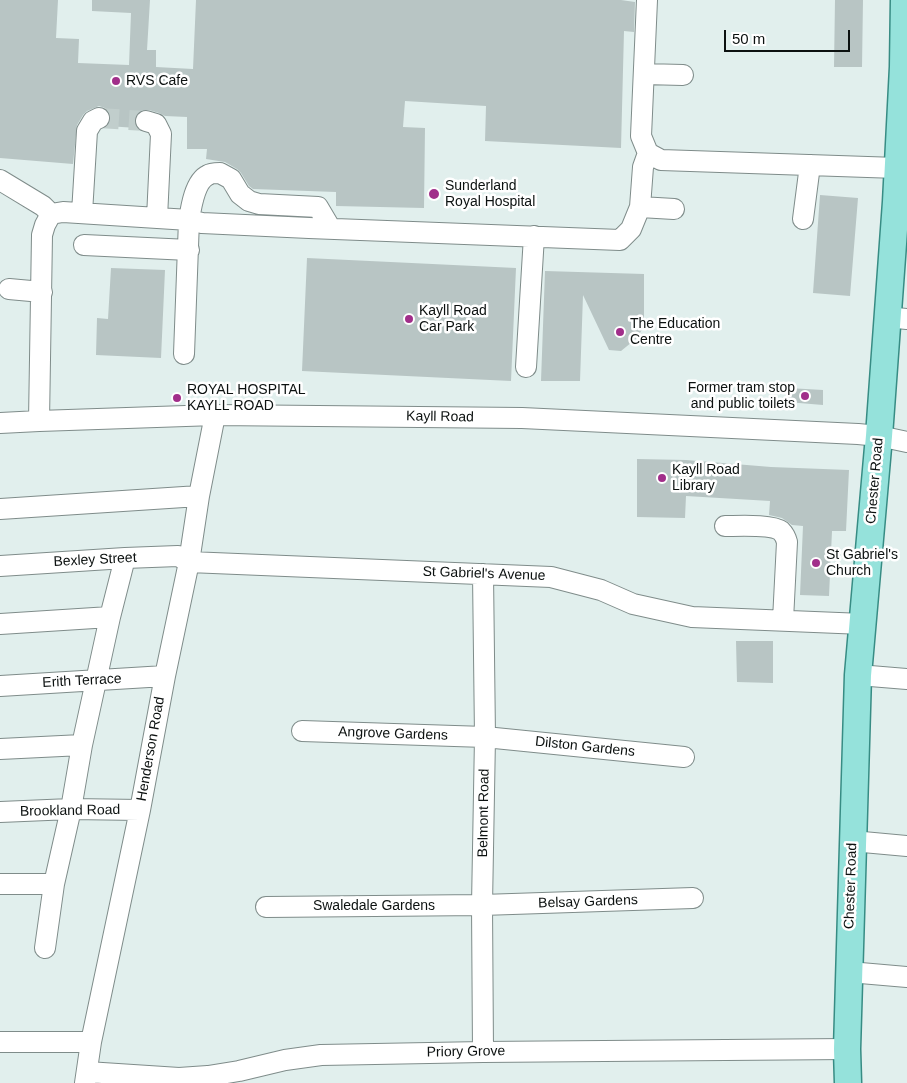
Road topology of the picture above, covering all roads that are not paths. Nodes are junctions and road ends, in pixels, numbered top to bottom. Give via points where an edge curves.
1 (647, 0) edge
2 (904, 0) edge
3 (905, 67) edge
4 (644, 74) junction
5 (683, 75) dead end
6 (99, 118) dead end
7 (146, 121) tunnel mouth
8 (648, 153) junction
9 (810, 165) junction
10 (898, 168) junction
11 (0, 180) edge
12 (901, 203) edge
13 (640, 207) junction
14 (674, 209) dead end
15 (82, 213) junction
16 (51, 214) junction
17 (157, 218) junction
18 (803, 218) dead end
19 (189, 220) junction
20 (331, 229) junction
21 (534, 236) junction
22 (84, 245) dead end
23 (189, 250) junction
24 (10, 289) dead end
25 (42, 292) junction
26 (897, 318) edge
27 (184, 354) dead end
28 (526, 367) dead end
29 (216, 415) junction
30 (39, 421) junction
31 (0, 423) edge
32 (879, 436) junction
33 (907, 442) edge
34 (199, 496) junction
35 (0, 509) edge
36 (725, 526) dead end
37 (125, 558) junction
38 (189, 562) junction
39 (0, 566) edge
40 (483, 574) junction
41 (110, 617) junction
42 (783, 620) junction
43 (0, 624) edge
44 (863, 624) junction
45 (858, 675) junction
46 (165, 676) junction
47 (907, 679) edge
48 (96, 680) junction
49 (0, 686) edge
50 (302, 731) dead end
51 (485, 737) junction
52 (82, 745) junction
53 (0, 749) edge
54 (684, 757) dead end
55 (71, 809) junction
56 (140, 810) junction
57 (0, 812) edge
58 (852, 842) junction
59 (907, 846) edge
60 (0, 884) edge
61 (54, 884) junction
62 (693, 898) dead end
63 (482, 905) junction
64 (266, 907) dead end
65 (45, 948) dead end
66 (849, 972) junction
67 (907, 977) edge
68 (0, 1042) edge
69 (91, 1042) junction
70 (847, 1049) junction
71 (483, 1052) junction
72 (86, 1078) edge
73 (848, 1083) edge

1 - 4 street
2 - 3 main road, Chester Road
3 - 10 main road, Chester Road
4 - 5 street
4 - 8 street via 641,136
6 - 15 street via 87,131
7 - 17 street via 156,124 161,134
8 - 9 street via 661,160
8 - 13 street via 643,167
9 - 10 street
9 - 18 street
10 - 12 main road, Chester Road
11 - 16 street
12 - 26 main road, Chester Road
13 - 14 street
13 - 21 street via 631,229 620,240
15 - 16 street
15 - 17 street
16 - 25 street via 42,235
17 - 19 street
19 - 20 street
19 - 20 street via 199,184 208,174 220,173 231,179 240,194 249,201 318,206
19 - 23 street
20 - 21 street
21 - 28 street
22 - 23 street
23 - 27 street
24 - 25 street
25 - 30 street
26 - 32 main road, Chester Road
29 - 30 street, Kayll Road
29 - 32 street, Kayll Road via 522,418
29 - 34 street, Henderson Road
30 - 31 street, Kayll Road
32 - 33 street, Kayll Road
32 - 44 main road, Chester Road
34 - 35 street
34 - 38 street, Henderson Road
36 - 42 street via 771,527 785,536
37 - 38 street, Bexley Street via 178,556
37 - 39 street, Bexley Street
37 - 41 street
38 - 40 street, St Gabriel's Avenue
38 - 46 street, Henderson Road
40 - 42 street, St Gabriel's Avenue via 551,577 601,590 633,604 692,617
40 - 51 street, Belmont Road
41 - 43 street
41 - 48 street
42 - 44 street, St Gabriel's Avenue
44 - 45 main road, Chester Road
45 - 47 street
45 - 58 main road, Chester Road
46 - 48 street, Erith Terrace
46 - 56 street, Henderson Road
48 - 49 street, Erith Terrace
48 - 52 street
50 - 51 street, Angrove Gardens
51 - 54 street, Dilston Gardens
51 - 63 street, Belmont Road
52 - 53 street
52 - 55 street
55 - 56 street, Brookland Road
55 - 57 street, Brookland Road
55 - 61 street
56 - 69 street, Henderson Road
58 - 59 street
58 - 66 main road, Chester Road
60 - 61 street
61 - 65 street
62 - 63 street, Belsay Gardens
63 - 64 street, Swaledale Gardens
63 - 71 street, Belmont Road
66 - 67 street
66 - 70 main road, Chester Road
68 - 69 street
69 - 72 street, Henderson Road
70 - 71 street, Priory Grove
70 - 73 main road, Chester Road
71 - 72 street, Priory Grove via 321,1054 208,1076

